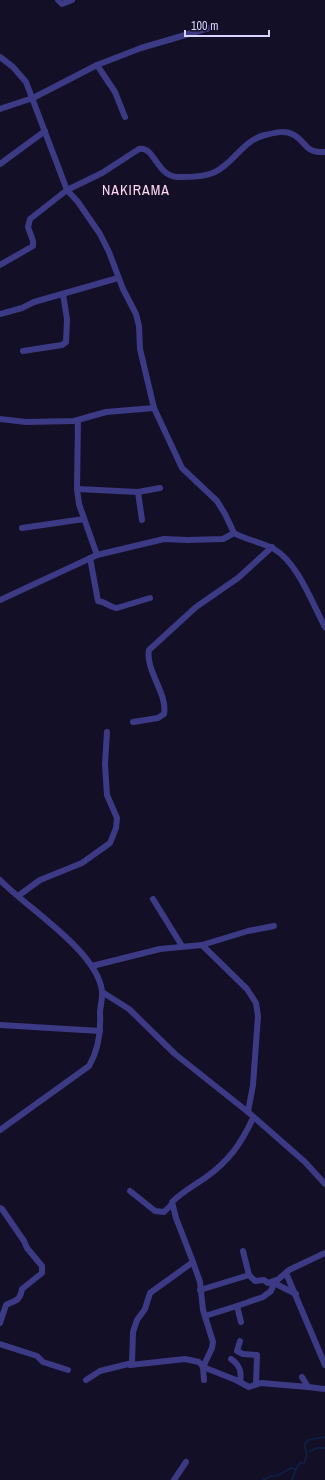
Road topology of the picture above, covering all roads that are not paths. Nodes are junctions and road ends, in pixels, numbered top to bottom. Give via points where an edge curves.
1 (58, 0) edge
2 (72, 0) edge
3 (216, 26) dead end
4 (0, 57) edge
5 (97, 65) junction
6 (33, 98) junction
7 (0, 109) edge
8 (125, 117) dead end
9 (45, 132) junction
10 (325, 152) edge
11 (0, 164) edge
12 (67, 190) junction
13 (0, 265) edge
14 (118, 278) junction
15 (63, 294) junction
16 (0, 314) edge
17 (23, 351) dead end
18 (154, 408) junction
19 (0, 419) edge
20 (78, 420) junction
21 (160, 488) dead end
22 (78, 489) junction
23 (138, 492) junction
24 (84, 519) junction
25 (142, 520) dead end
26 (22, 528) dead end
27 (234, 532) junction
28 (272, 547) junction
29 (96, 555) junction
30 (90, 558) junction
31 (150, 598) dead end
32 (0, 600) edge
33 (325, 627) edge
34 (133, 722) dead end
35 (107, 732) dead end
36 (0, 880) edge
37 (18, 896) junction
38 (153, 899) dead end
39 (274, 926) dead end
40 (202, 945) junction
41 (182, 946) junction
42 (92, 966) junction
43 (102, 992) junction
44 (0, 1025) edge
45 (100, 1031) junction
46 (248, 1112) junction
47 (253, 1118) junction
48 (0, 1130) edge
49 (325, 1184) edge
50 (130, 1190) dead end
51 (172, 1204) junction
52 (0, 1208) edge
53 (243, 1251) dead end
54 (325, 1253) edge
55 (193, 1262) junction
56 (286, 1273) junction
57 (249, 1275) junction
58 (275, 1282) junction
59 (200, 1290) junction
60 (296, 1294) junction
61 (237, 1306) junction
62 (205, 1316) junction
63 (241, 1322) dead end
64 (0, 1323) edge
65 (240, 1341) dead end
66 (0, 1344) edge
67 (231, 1358) dead end
68 (130, 1365) junction
69 (325, 1365) edge
70 (203, 1367) junction
71 (68, 1370) dead end
72 (302, 1377) dead end
73 (86, 1380) dead end
74 (204, 1380) dead end
75 (240, 1382) junction
76 (256, 1384) junction
77 (308, 1387) junction
78 (325, 1389) edge
79 (186, 1462) dead end
80 (174, 1480) edge

1 - 2 street via 62,4
3 - 5 street via 140,48
4 - 6 street via 26,82
5 - 6 street
5 - 8 street via 115,92
6 - 7 street
6 - 9 street
9 - 11 street
9 - 12 street
10 - 12 street via 308,149 293,134 284,132 264,135 253,139 214,173 177,177 167,174 149,152 142,148 102,173
12 - 13 street via 28,222 33,246
12 - 14 street via 100,234
14 - 15 street
14 - 18 street via 136,314 140,349
15 - 16 street
15 - 17 street via 67,319 66,342 62,345
18 - 20 street via 106,412
18 - 27 street via 182,468 217,502
19 - 20 street via 26,422
20 - 22 street
21 - 23 street
22 - 23 street
22 - 24 street
23 - 25 street
24 - 26 street
24 - 29 street
27 - 28 street
27 - 29 street via 223,539 164,539
28 - 33 street via 290,564
28 - 34 street via 238,578 196,607 148,650 164,714 158,718
29 - 30 street
30 - 31 street via 98,601 117,608
30 - 32 street
35 - 37 street via 107,795 117,818 110,843 82,863 40,880
36 - 37 street
37 - 42 street via 74,945
38 - 41 street
39 - 40 street via 248,930
40 - 41 street
40 - 46 street via 247,989 256,1003 258,1016 253,1085
41 - 42 street
42 - 43 street
43 - 45 street
43 - 46 street via 129,1009 175,1054
44 - 45 street
45 - 48 street via 95,1056 89,1066
46 - 47 street
47 - 49 street via 304,1162
47 - 51 street via 242,1141 228,1159 204,1179 184,1190
50 - 51 street via 155,1211 164,1212
51 - 55 street
52 - 64 street via 42,1266 42,1273 22,1289 21,1297 17,1301 6,1305
53 - 57 street
54 - 56 street
55 - 59 street
55 - 68 street via 150,1292 145,1309 132,1332 134,1359
56 - 58 street
56 - 60 street
57 - 58 street via 255,1281 264,1280 268,1283 275,1279
57 - 59 street
58 - 60 street
58 - 61 street via 271,1291 263,1297
59 - 62 street
60 - 69 street
61 - 62 street
61 - 63 street
62 - 70 street via 213,1342
65 - 76 street via 238,1351 257,1355
66 - 71 street via 37,1356 43,1362
67 - 75 street via 241,1370
68 - 70 street via 185,1359 198,1362
68 - 73 street via 100,1371
70 - 74 street
70 - 75 street
72 - 77 street
75 - 76 street via 249,1387
76 - 77 street
77 - 78 street
79 - 80 street

